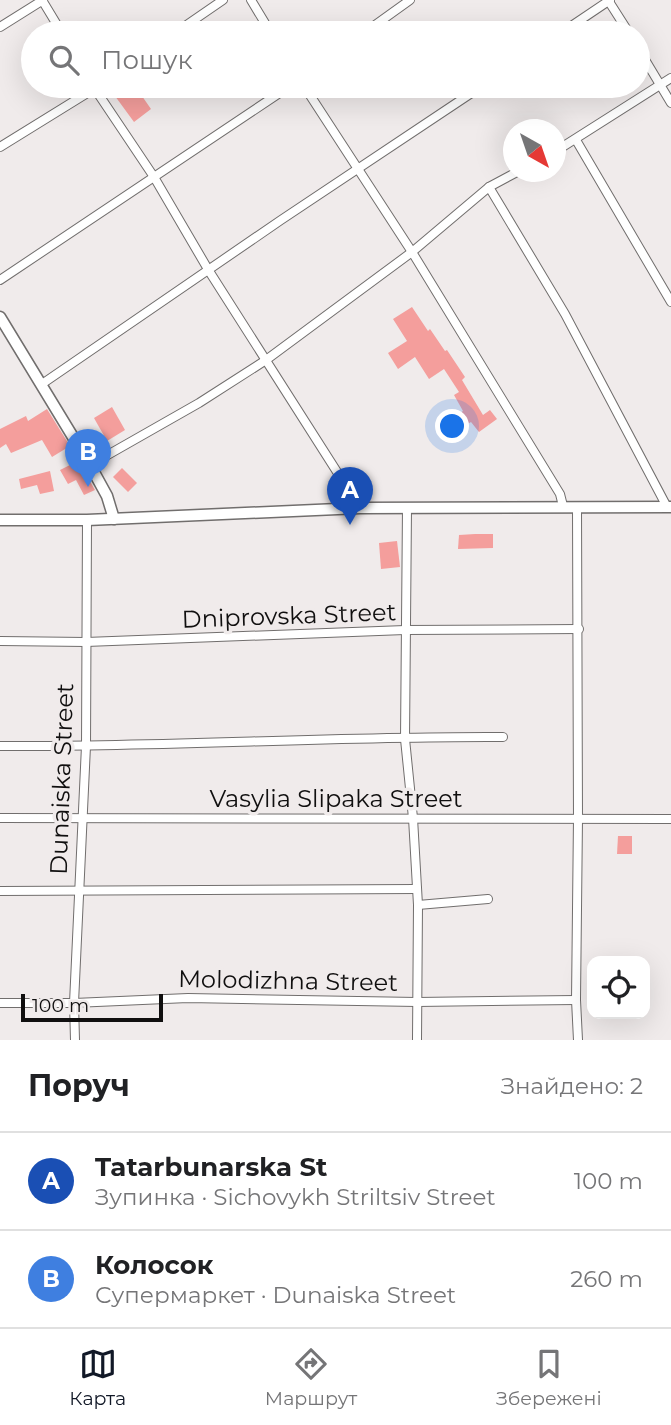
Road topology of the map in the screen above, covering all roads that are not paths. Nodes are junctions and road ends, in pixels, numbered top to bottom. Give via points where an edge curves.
1 (43, 0) edge
2 (223, 0) edge
3 (251, 0) edge
4 (410, 0) edge
5 (609, 0) edge
6 (55, 21) edge
7 (192, 21) edge
8 (264, 21) edge
9 (381, 21) edge
10 (578, 21) edge
11 (622, 21) edge
12 (0, 27) edge
13 (650, 68) edge
14 (671, 78) edge
15 (660, 85) junction
16 (650, 92) edge
17 (79, 98) edge
18 (103, 98) edge
19 (272, 98) edge
20 (312, 98) edge
21 (464, 98) edge
22 (640, 98) edge
23 (671, 103) edge
24 (576, 140) junction
25 (566, 145) edge
26 (0, 148) edge
27 (359, 168) junction
28 (154, 177) junction
29 (503, 180) edge
30 (489, 187) junction
31 (412, 252) junction
32 (209, 271) junction
33 (0, 280) edge
34 (671, 302) edge
35 (0, 317) edge
36 (266, 360) junction
37 (42, 384) junction
38 (90, 465) junction
39 (563, 506) junction
40 (577, 507) junction
41 (669, 507) edge
42 (360, 508) junction
43 (407, 508) junction
44 (114, 519) junction
45 (0, 520) edge
46 (87, 520) junction
47 (579, 629) junction
48 (405, 630) junction
49 (0, 641) edge
50 (86, 642) junction
51 (503, 737) dead end
52 (405, 739) junction
53 (0, 746) edge
54 (86, 746) junction
55 (0, 818) edge
56 (82, 818) junction
57 (413, 818) junction
58 (579, 818) junction
59 (671, 819) edge
60 (417, 889) junction
61 (79, 890) junction
62 (0, 891) edge
63 (488, 899) dead end
64 (418, 905) junction
65 (576, 1000) junction
66 (417, 1002) junction
67 (0, 1003) edge
68 (74, 1003) junction
69 (75, 1040) edge
70 (417, 1040) edge
71 (578, 1040) edge

1 - 6 street
1 - 12 street
2 - 7 street
3 - 8 street
4 - 9 street
5 - 10 street
5 - 11 street
13 - 15 street
14 - 15 street
15 - 16 street
15 - 23 street
17 - 26 street
18 - 28 street
19 - 28 street
20 - 27 street
21 - 27 street
22 - 24 street
24 - 25 street
24 - 34 street
27 - 31 street
27 - 32 street
28 - 32 street
28 - 33 street
29 - 30 street
30 - 31 street
30 - 41 street via 565,314
31 - 36 street
31 - 39 street via 560,494
32 - 36 street
32 - 37 street
35 - 37 main road
36 - 38 street
36 - 42 street
37 - 38 main road
38 - 44 main road
39 - 40 main road
39 - 43 main road
40 - 41 main road
40 - 47 street
42 - 43 main road
42 - 44 main road
43 - 48 street
44 - 46 main road
45 - 46 main road
46 - 50 street, Dunaiska Street
47 - 48 street, Dniprovska Street
47 - 58 street
48 - 50 street, Dniprovska Street
48 - 52 street
49 - 50 street, Dniprovska Street
50 - 54 street, Dunaiska Street
51 - 52 street
52 - 54 street
52 - 57 street
53 - 54 street
54 - 56 street, Dunaiska Street
55 - 56 street, Vasylia Slipaka Street
56 - 57 street, Vasylia Slipaka Street
56 - 61 street, Dunaiska Street
57 - 58 street, Vasylia Slipaka Street
57 - 60 street
58 - 59 street, Vasylia Slipaka Street
58 - 65 street
60 - 61 street
60 - 64 street
61 - 62 street
61 - 68 street, Dunaiska Street
63 - 64 street
64 - 66 street
65 - 66 street, Molodizhna Street
65 - 71 street
66 - 68 street, Molodizhna Street via 188,998
66 - 70 street
67 - 68 street, Molodizhna Street
68 - 69 street, Dunaiska Street

